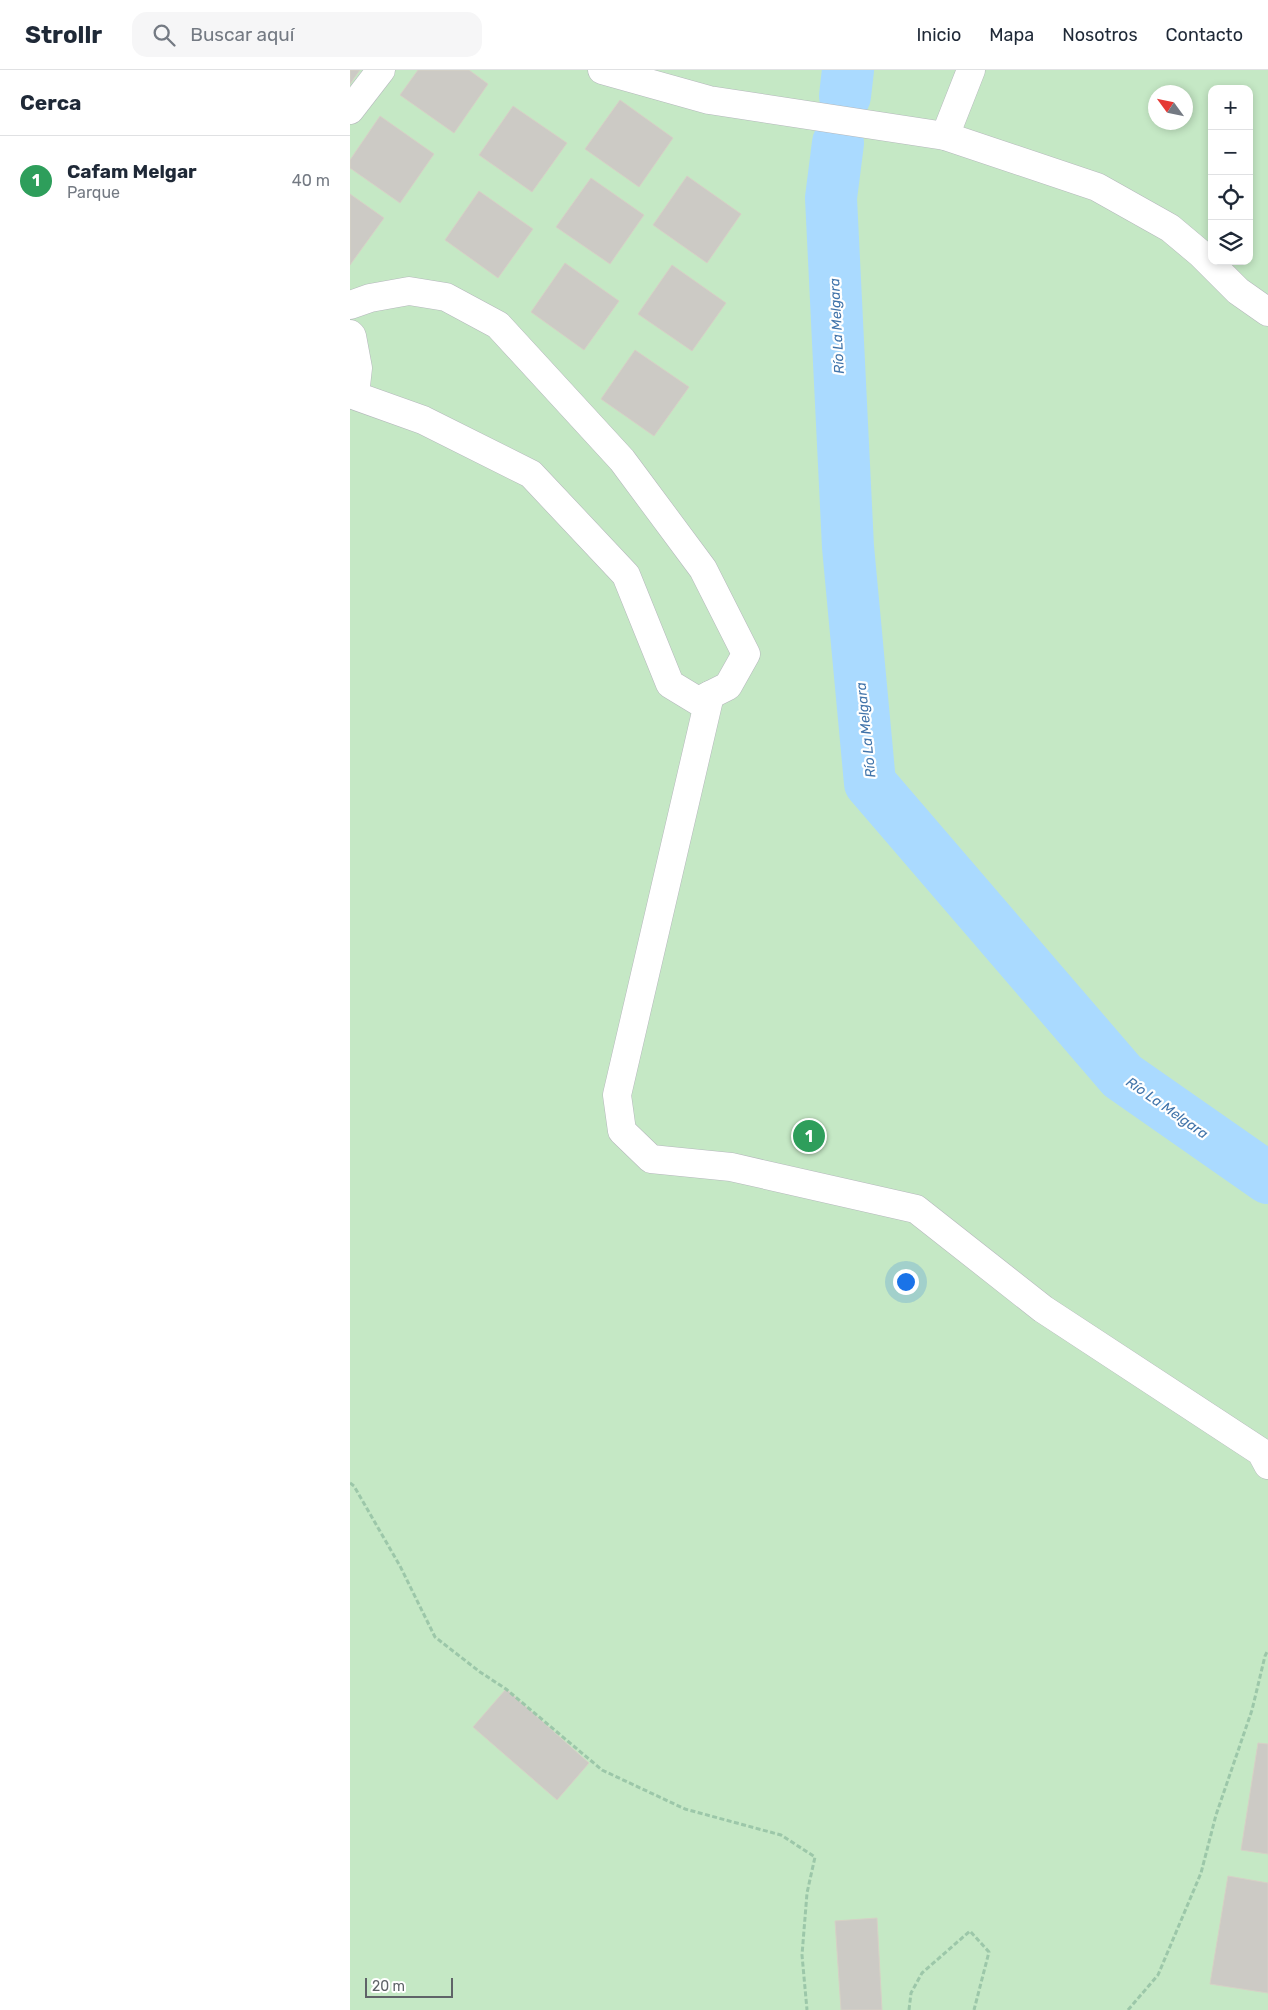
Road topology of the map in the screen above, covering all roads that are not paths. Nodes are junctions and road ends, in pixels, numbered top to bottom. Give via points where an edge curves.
1 (381, 70) edge
2 (602, 70) edge
3 (971, 70) edge
4 (350, 110) edge
5 (945, 136) junction
6 (350, 305) edge
7 (1268, 312) edge
8 (350, 334) edge
9 (352, 395) edge
10 (710, 694) junction
11 (1268, 1465) edge

1 - 4 lane
2 - 5 lane via 709,100
3 - 5 lane
5 - 7 lane via 1098,187 1170,228 1202,254 1238,291
6 - 10 lane via 409,291 446,297 498,325 622,460 703,568 746,654 728,686
8 - 9 lane via 358,368
9 - 10 lane via 423,420 531,474 626,575 670,684 698,701
10 - 11 lane via 617,1095 622,1131 651,1159 731,1167 916,1209 1043,1309 1261,1452

